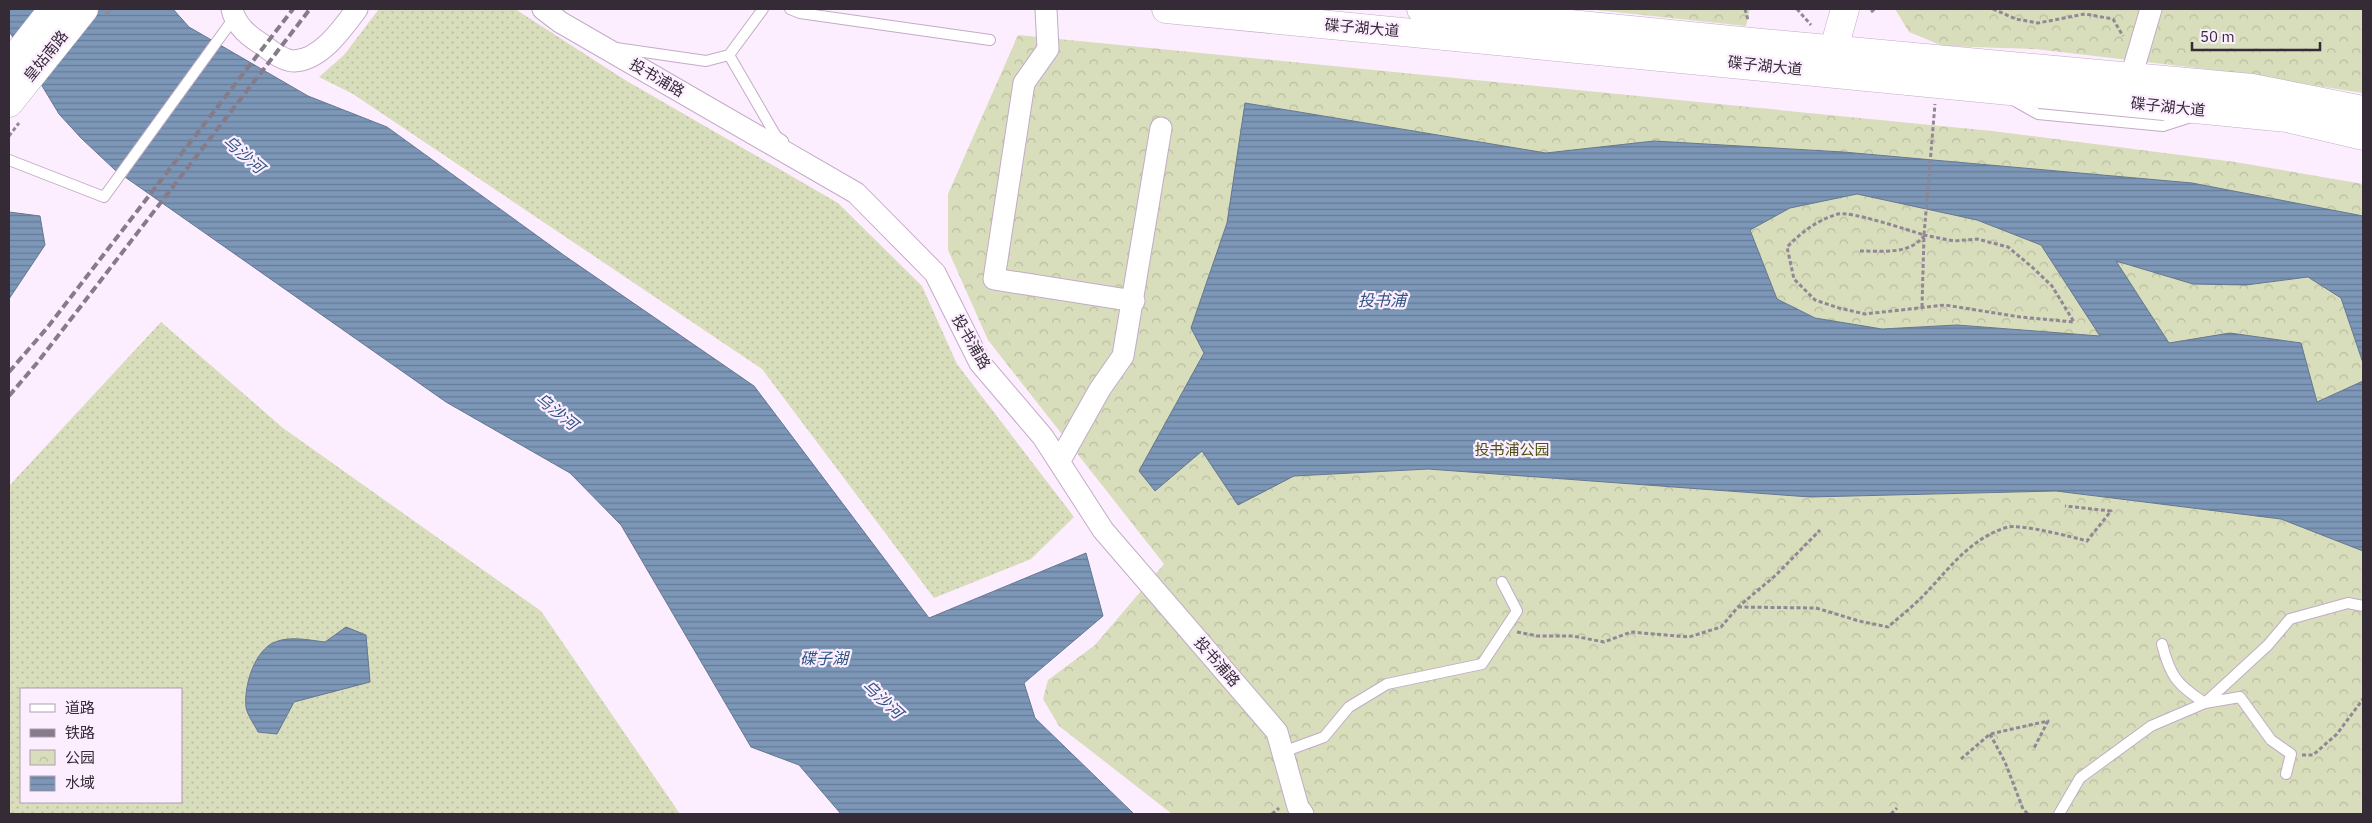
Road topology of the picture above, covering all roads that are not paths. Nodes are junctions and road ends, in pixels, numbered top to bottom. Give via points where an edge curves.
1 (54, 9) edge
2 (84, 9) edge
3 (357, 9) edge
4 (543, 9) edge
5 (763, 9) edge
6 (790, 9) edge
7 (1046, 9) edge
8 (1166, 9) edge
9 (1421, 9) edge
10 (2151, 9) edge
11 (1858, 10) edge
12 (233, 13) edge
13 (990, 40) dead end
14 (601, 46) junction
15 (730, 55) junction
16 (1830, 61) junction
17 (9, 66) edge
18 (2134, 68) junction
19 (9, 103) edge
20 (2363, 110) edge
21 (1160, 128) dead end
22 (2363, 136) edge
23 (9, 160) edge
24 (856, 193) junction
25 (1134, 300) junction
26 (1059, 462) junction
27 (1502, 582) dead end
28 (2363, 606) edge
29 (2162, 644) dead end
30 (2205, 703) junction
31 (1283, 752) junction
32 (2286, 774) dead end
33 (1303, 814) edge
34 (2059, 814) edge

1 - 17 main road, 皇姑南路
2 - 19 main road, 皇姑南路
3 - 12 street via 334,40 309,56 293,61 248,36
4 - 14 street, 投书浦路
5 - 15 lane
6 - 13 lane
7 - 25 street via 1048,49 1024,82 994,279
8 - 16 main road, 碟子湖大道
9 - 16 main road, 碟子湖大道
10 - 18 street
11 - 16 main road
12 - 23 lane via 216,43 104,198
14 - 15 lane via 706,61
14 - 24 street, 投书浦路
15 - 24 lane via 776,136
16 - 18 main road, 碟子湖大道
16 - 22 main road, 碟子湖大道 via 1937,83 2287,118
18 - 20 main road, 碟子湖大道
21 - 25 street
24 - 26 street, 投书浦路 via 935,273 980,363 1043,437
25 - 26 street via 1123,356 1100,389
26 - 31 street, 投书浦路 via 1103,530 1277,732
27 - 31 lane via 1517,611 1482,664 1387,684 1349,707 1324,737
28 - 30 lane via 2348,603 2290,619 2268,645
29 - 30 lane via 2168,668 2184,689
30 - 32 lane via 2240,697 2271,740 2291,754
30 - 34 lane via 2151,726 2080,778
31 - 33 street, 投书浦路 via 1298,807

